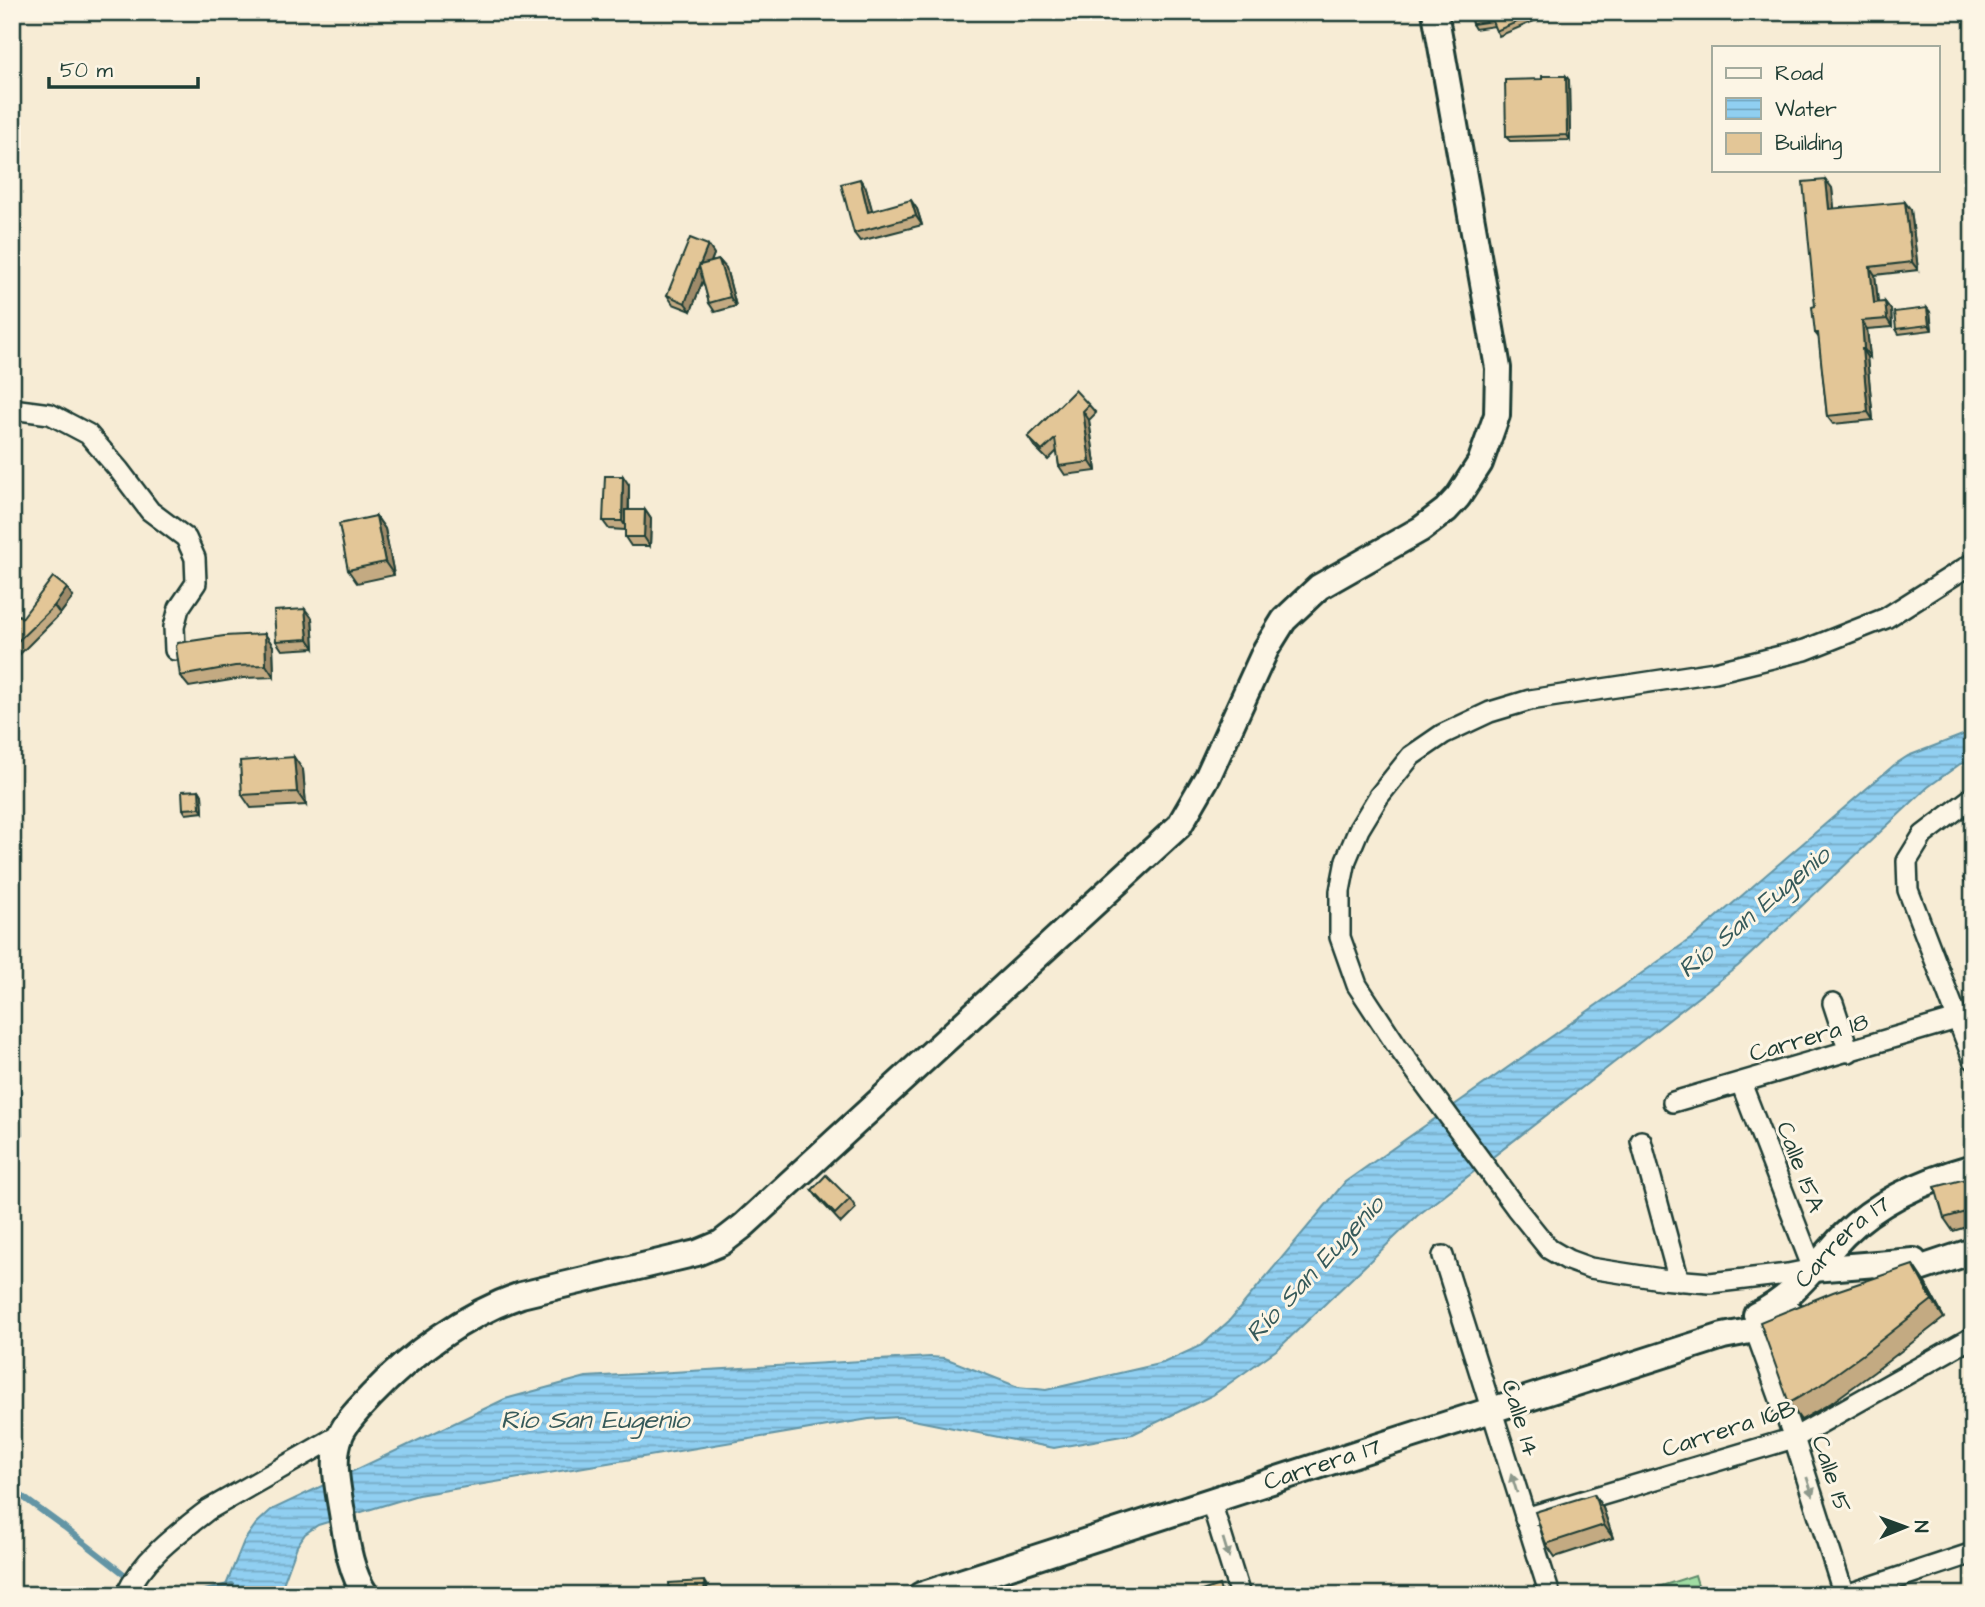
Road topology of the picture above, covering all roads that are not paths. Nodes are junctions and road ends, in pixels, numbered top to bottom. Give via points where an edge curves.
1 (1435, 12) edge
2 (12, 409) edge
3 (1973, 563) edge
4 (175, 650) edge
5 (1973, 797) edge
6 (1833, 1003) dead end
7 (1957, 1019) junction
8 (1849, 1052) junction
9 (1973, 1059) edge
10 (1741, 1083) junction
11 (1673, 1102) dead end
12 (1641, 1141) dead end
13 (1973, 1167) edge
14 (1963, 1254) edge
15 (1443, 1256) dead end
16 (1813, 1269) junction
17 (1679, 1281) junction
18 (1861, 1288) edge
19 (1817, 1304) edge
20 (1755, 1330) junction
21 (1723, 1336) junction
22 (1973, 1337) edge
23 (1492, 1409) junction
24 (341, 1434) junction
25 (1794, 1438) junction
26 (1212, 1502) junction
27 (1525, 1518) junction
28 (347, 1545) junction
29 (1973, 1553) edge
30 (126, 1595) edge
31 (350, 1595) edge
32 (366, 1595) edge
33 (920, 1595) edge
34 (1241, 1595) edge
35 (1550, 1595) edge
36 (1845, 1595) edge

1 - 24 main road via 1498,368 1497,415 1480,463 1458,497 1421,529 1320,587 1284,620 1179,826 743,1226 721,1243 697,1253 494,1304 429,1345 395,1373
2 - 4 street via 50,414 88,434 150,511 186,538 195,558 196,583 179,608
3 - 17 street via 1886,618 1805,650 1715,672 1531,700 1490,712 1443,734 1411,756 1379,796 1346,860 1340,891 1340,937 1357,985 1516,1209 1549,1249 1568,1260 1590,1268
5 - 7 street via 1923,835 1907,861 1908,890
6 - 8 street
7 - 8 street, Carrera 18
7 - 9 street
8 - 10 street, Carrera 18
10 - 11 street, Carrera 18
10 - 16 street, Calle 15A
12 - 17 street
13 - 16 main road, Carrera 17 via 1923,1183 1883,1204 1846,1233
14 - 16 main road
14 - 18 main road, Carrera 17
15 - 23 street, Calle 14
16 - 17 street via 1735,1281
16 - 21 main road, Carrera 17 via 1792,1293
19 - 20 main road, Carrera 17
20 - 21 main road, Carrera 17
20 - 25 street, Calle 15
21 - 23 main road, Carrera 17
22 - 25 street, Carrera 16B
23 - 26 main road, Carrera 17
27 -> 23 street, Calle 14
24 - 28 main road via 335,1465
24 - 30 street via 193,1521 141,1569
25 - 27 street, Carrera 16B
25 -> 36 street, Calle 15
26 - 33 main road, Carrera 17
26 -> 34 street
27 - 35 street, Calle 14
28 - 31 street
28 - 32 main road
29 - 36 street

